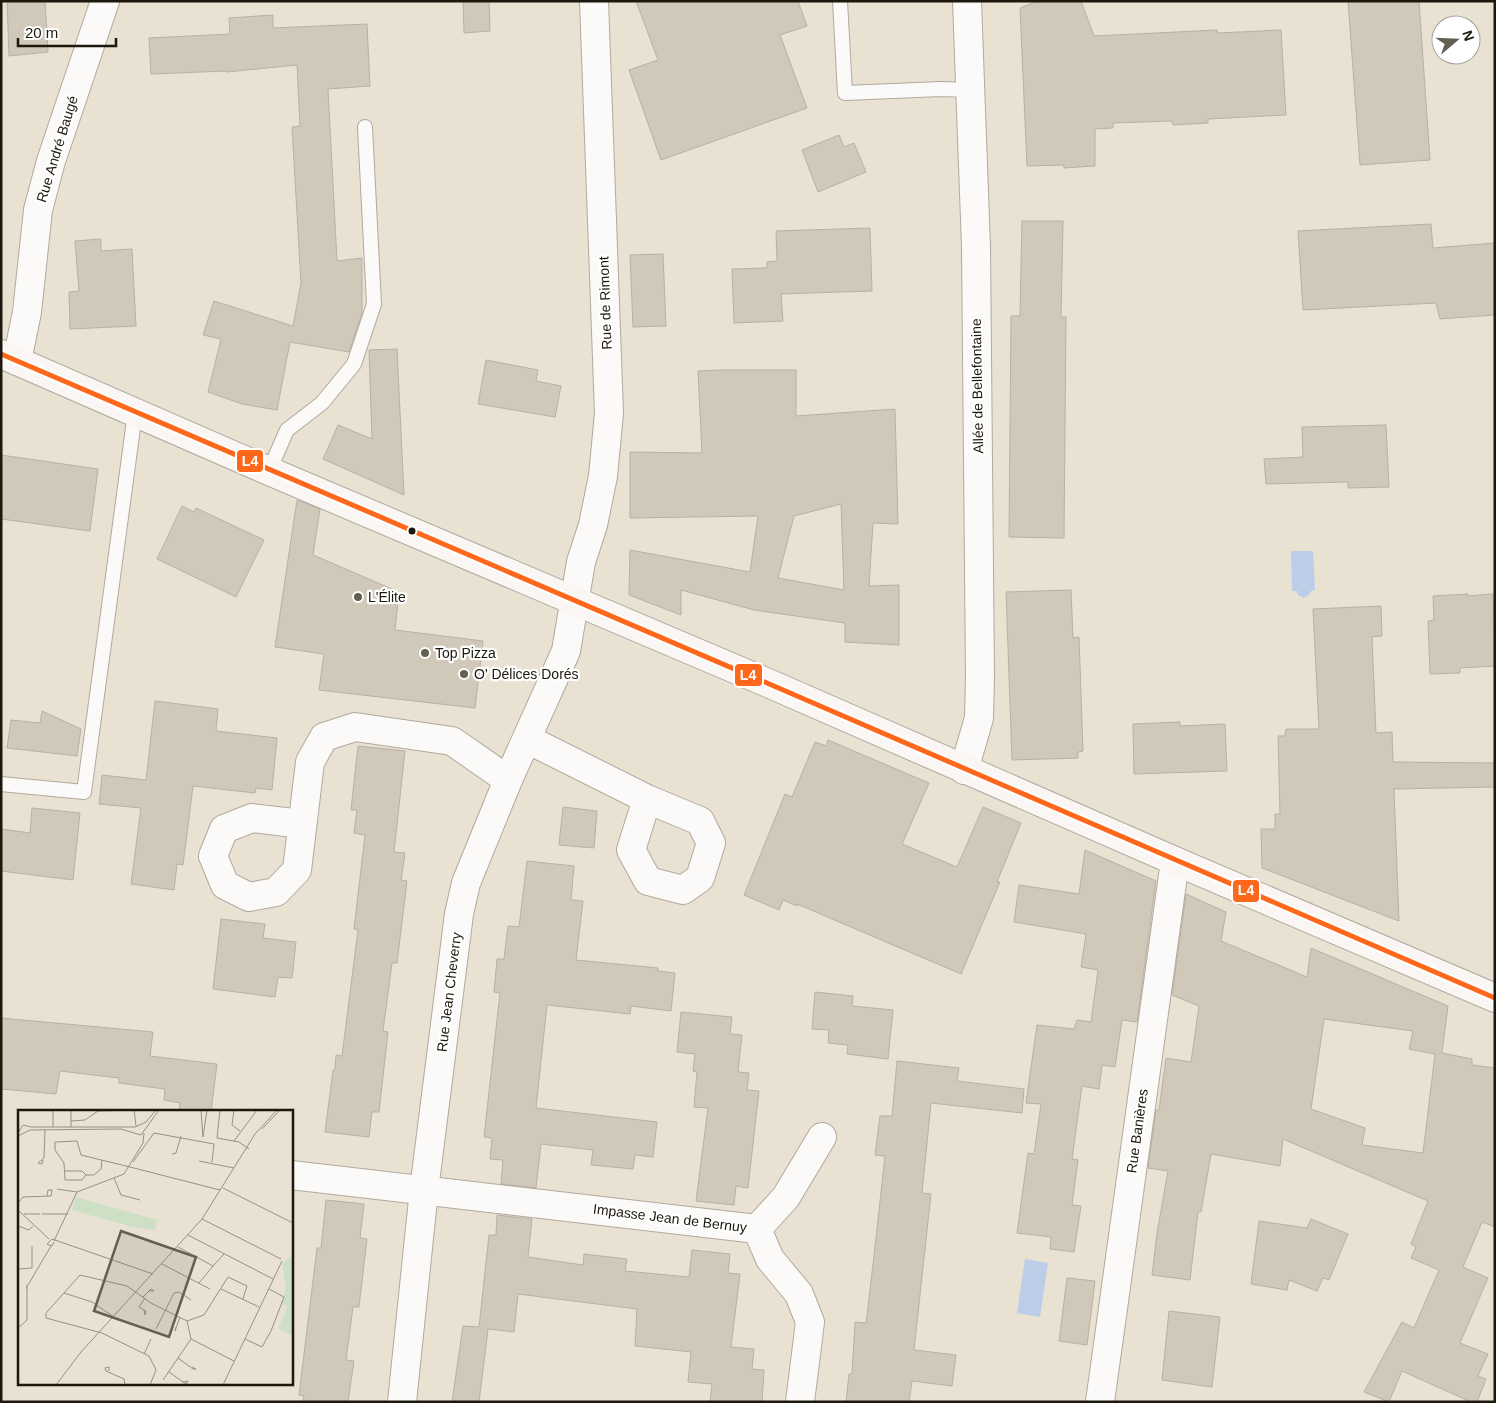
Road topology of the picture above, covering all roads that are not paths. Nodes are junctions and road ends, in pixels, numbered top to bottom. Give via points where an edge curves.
1 (105, 1) edge
2 (594, 1) edge
3 (840, 1) edge
4 (967, 1) edge
5 (971, 90) junction
6 (365, 127) dead end
7 (9, 357) edge
8 (135, 413) junction
9 (269, 471) junction
10 (575, 602) junction
11 (527, 739) junction
12 (964, 770) junction
13 (508, 780) junction
14 (1, 784) edge
15 (648, 799) dead end
16 (302, 824) dead end
17 (1175, 861) junction
18 (1495, 998) edge
19 (822, 1137) dead end
20 (292, 1175) edge
21 (424, 1190) junction
22 (757, 1229) junction
23 (402, 1402) edge
24 (800, 1402) edge
25 (1100, 1402) edge

1 - 7 street, Rue André Baugé via 51,161 38,210 27,312
2 - 10 street, Rue de Rimont via 609,413 603,476
3 - 5 lane via 845,93
4 - 5 street, Allée de Bellefontaine
5 - 12 street, Allée de Bellefontaine via 976,247 980,677 979,718
6 - 9 lane via 374,304 354,364 322,403 287,430
7 - 8 main road
8 - 9 main road
8 - 14 lane via 84,792
9 - 10 main road
10 - 11 street, Rue Jean Cheverry via 566,651
10 - 12 main road
11 - 13 street, Rue Jean Cheverry
11 - 15 street
12 - 17 main road
13 - 16 street via 452,741 355,727 324,737 310,762
13 - 21 street, Rue Jean Cheverry via 466,883 459,914
17 - 18 main road
17 - 25 street, Rue Banières
19 - 22 street via 786,1197
20 - 21 street, Impasse Jean de Bernuy
21 - 22 street, Impasse Jean de Bernuy
21 - 23 street, Rue Jean Cheverry
22 - 24 street, Impasse Jean de Bernuy via 770,1260 799,1294 810,1322

